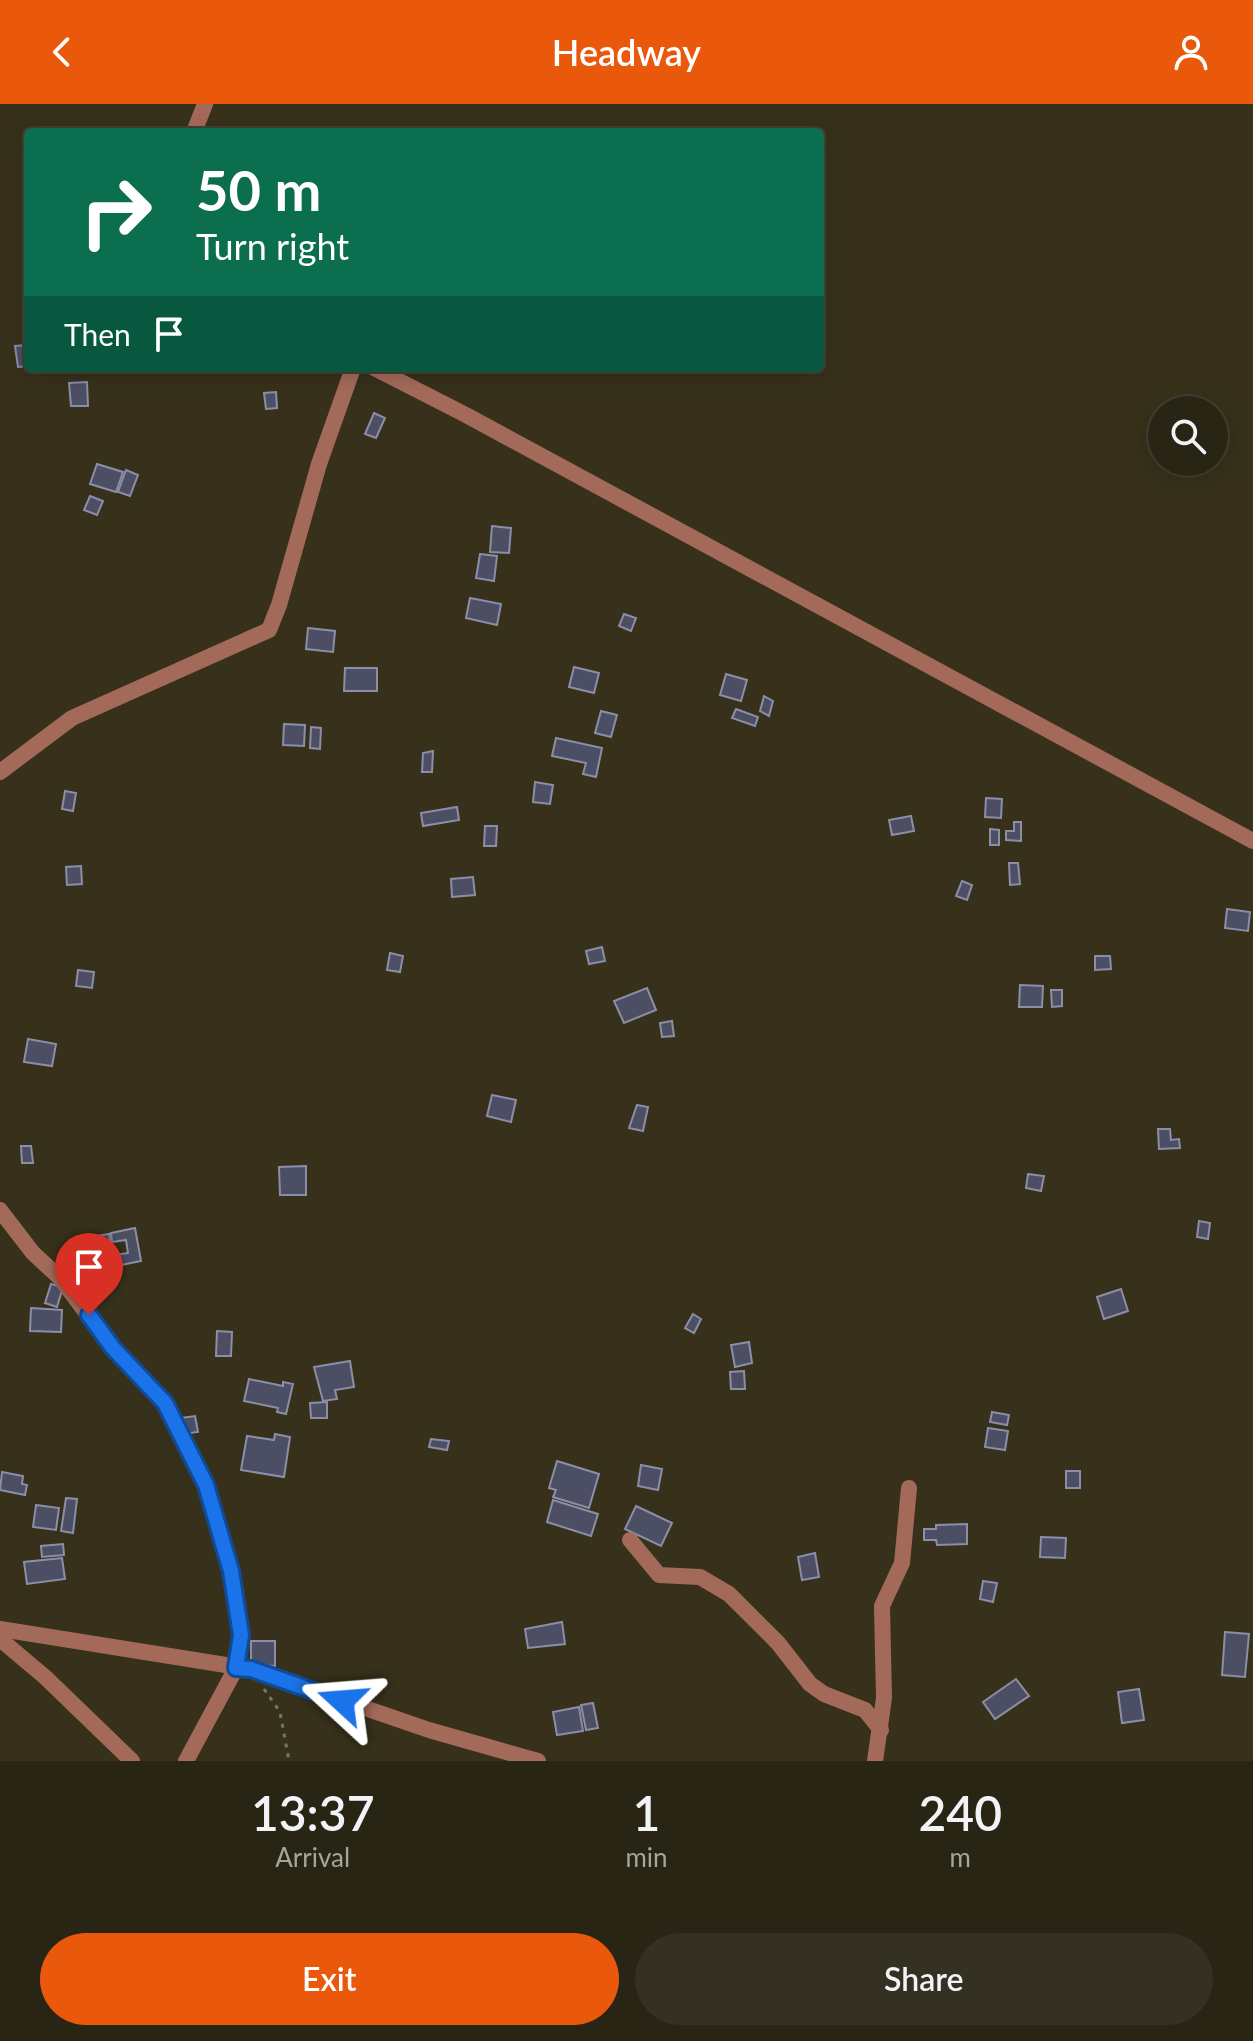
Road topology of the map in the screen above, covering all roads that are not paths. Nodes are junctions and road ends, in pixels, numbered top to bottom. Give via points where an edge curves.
1 (205, 104) edge
2 (196, 128) edge
3 (352, 372) edge
4 (382, 372) edge
5 (0, 772) edge
6 (1253, 841) edge
7 (0, 1210) edge
8 (909, 1488) dead end
9 (630, 1540) dead end
10 (0, 1629) edge
11 (0, 1639) edge
12 (244, 1668) junction
13 (881, 1730) junction
14 (132, 1761) edge
15 (186, 1761) edge
16 (538, 1761) edge
17 (875, 1761) edge

1 - 2 street
3 - 5 street via 269,630 72,718
4 - 6 street
7 - 12 street via 165,1403 218,1521 231,1571
8 - 13 street via 902,1563 882,1606
9 - 13 street via 659,1575 700,1577 729,1594 810,1684 865,1710
10 - 12 street
11 - 14 street
12 - 15 street
12 - 16 street
13 - 17 street

